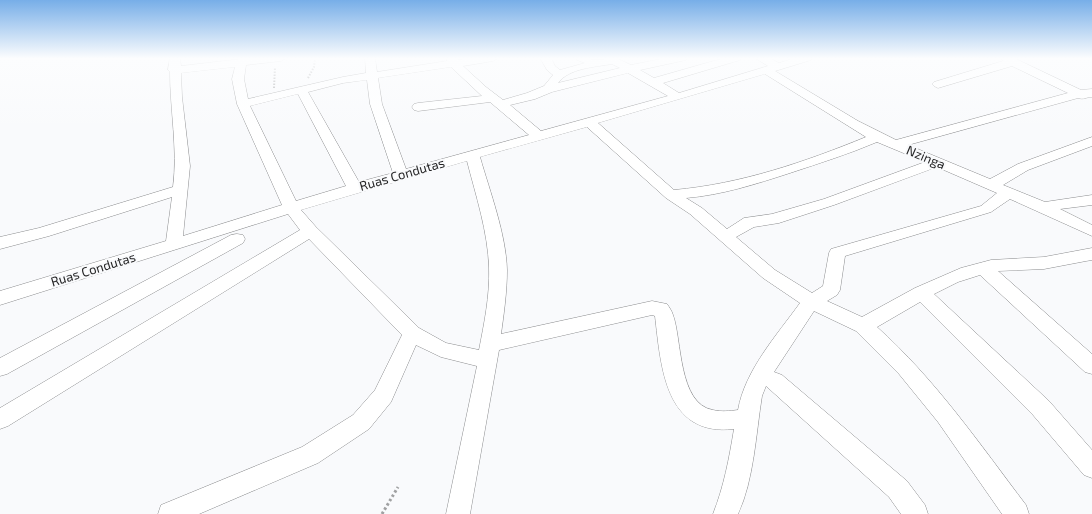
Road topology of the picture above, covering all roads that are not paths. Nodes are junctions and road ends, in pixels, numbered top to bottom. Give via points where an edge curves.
1 (176, 82) edge
2 (239, 82) edge
3 (335, 82) edge
4 (373, 82) edge
5 (475, 82) edge
6 (553, 82) edge
7 (570, 82) edge
8 (654, 82) edge
9 (703, 82) edge
10 (729, 82) edge
11 (793, 82) edge
12 (944, 82) edge
13 (1053, 82) edge
14 (938, 84) dead end
15 (711, 87) junction
16 (307, 89) junction
17 (548, 89) junction
18 (1092, 93) edge
19 (1078, 94) junction
20 (678, 97) junction
21 (1092, 100) edge
22 (497, 101) junction
23 (243, 104) junction
24 (418, 107) dead end
25 (589, 122) junction
26 (538, 136) junction
27 (877, 136) junction
28 (1092, 141) edge
29 (896, 144) junction
30 (473, 155) junction
31 (938, 162) junction
32 (401, 175) junction
33 (991, 185) junction
34 (181, 188) junction
35 (355, 188) junction
36 (1008, 192) junction
37 (671, 195) junction
38 (1092, 200) edge
39 (291, 207) junction
40 (1043, 207) junction
41 (310, 231) junction
42 (1092, 231) edge
43 (726, 236) junction
44 (237, 239) dead end
45 (0, 243) edge
46 (174, 244) junction
47 (1092, 254) edge
48 (983, 268) junction
49 (922, 293) junction
50 (0, 298) edge
51 (811, 301) junction
52 (863, 326) junction
53 (412, 333) junction
54 (489, 352) junction
55 (1092, 366) edge
56 (0, 368) edge
57 (760, 376) junction
58 (748, 418) junction
59 (0, 419) edge
60 (1092, 467) edge
61 (170, 514) edge
62 (458, 514) edge
63 (725, 514) edge
64 (916, 514) edge
65 (1017, 514) edge

1 - 34 street via 183,166
2 - 23 street
3 - 16 street
4 - 32 street via 376,104
5 - 22 street
6 - 17 street
7 - 17 street
8 - 20 street
9 - 15 street
10 - 15 street, Ruas Condutas
11 - 27 street, Nzinga via 853,124
12 - 14 street
13 - 19 street
15 - 20 street, Ruas Condutas
16 - 23 street
16 - 35 street
17 - 22 street via 531,96
18 - 19 street
19 - 21 street
19 - 29 street
20 - 25 street, Ruas Condutas
22 - 24 street
22 - 26 street
23 - 39 street
25 - 26 street, Ruas Condutas
25 - 37 street
26 - 30 street, Ruas Condutas
27 - 29 street, Nzinga
27 - 37 street via 841,152 742,184
28 - 33 street via 1023,167
29 - 31 street, Nzinga
30 - 32 street, Ruas Condutas
30 - 54 street via 495,242 498,269
31 - 33 street, Nzinga
31 - 43 street via 822,204 772,219 750,222
32 - 35 street, Ruas Condutas
33 - 36 street, Nzinga
34 - 45 street
34 - 46 street
35 - 39 street, Ruas Condutas
36 - 40 street, Nzinga
36 - 51 street via 986,209 837,253 831,290
37 - 43 street via 696,211
38 - 40 street
39 - 41 street
39 - 46 street, Ruas Condutas
40 - 42 street, Nzinga
41 - 53 street
41 - 59 street
43 - 51 street via 769,274
44 - 56 street
46 - 50 street, Ruas Condutas
47 - 48 street via 1063,261
48 - 49 street via 954,277
48 - 55 street
49 - 52 street
49 - 60 street via 1041,408
51 - 52 street
51 - 57 street
52 - 65 street via 894,354 936,405
53 - 54 street via 427,344 447,352
53 - 61 street via 383,396 361,422 310,454
54 - 58 street via 652,308 660,310 664,315 671,365 688,407 702,417 712,420
54 - 62 street
57 - 58 street via 751,396
57 - 64 street via 775,381 898,490
58 - 63 street via 738,476

